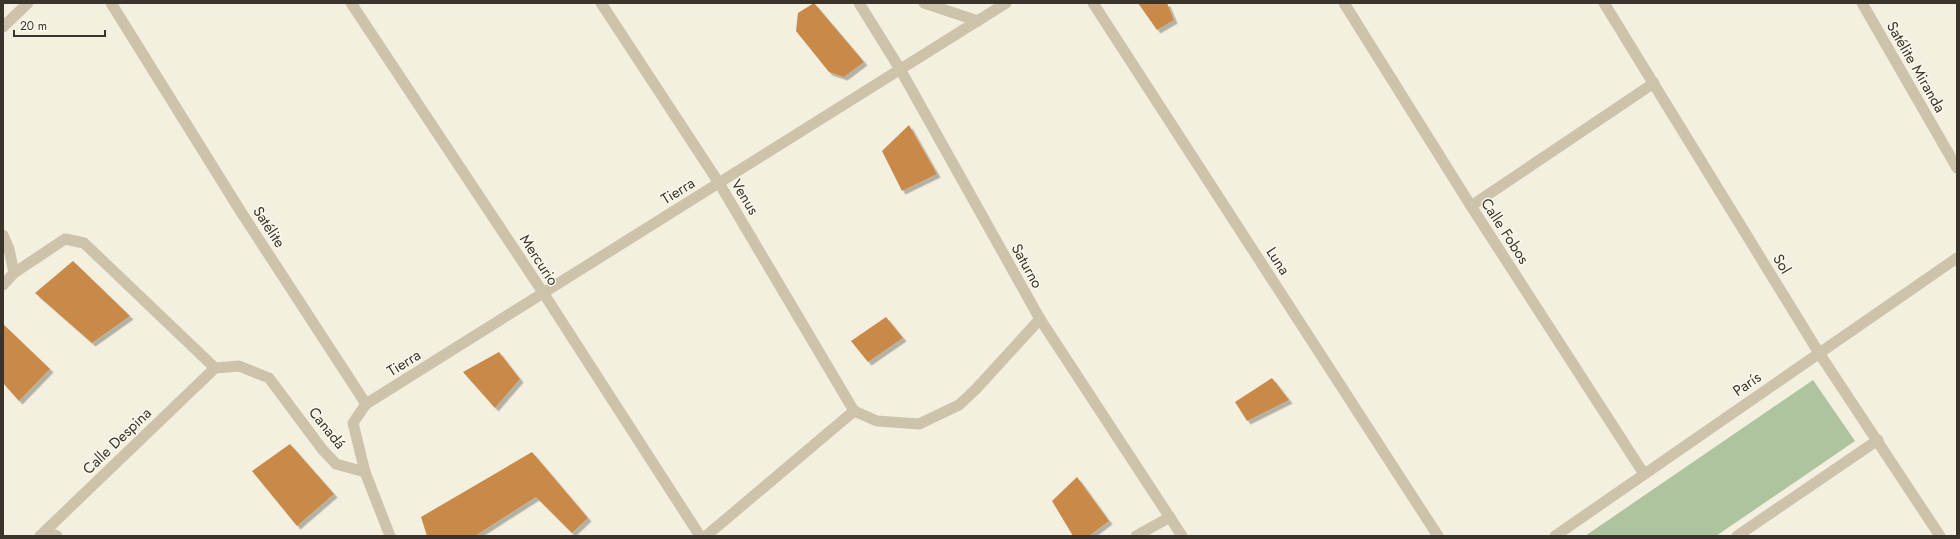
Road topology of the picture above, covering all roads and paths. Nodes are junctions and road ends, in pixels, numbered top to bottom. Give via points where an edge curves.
1 (28, 3) edge
2 (111, 3) edge
3 (351, 3) edge
4 (601, 3) edge
5 (859, 3) edge
6 (924, 3) edge
7 (1006, 3) edge
8 (1093, 3) edge
9 (1344, 3) edge
10 (1604, 3) edge
11 (1862, 3) edge
12 (978, 21) junction
13 (3, 27) edge
14 (900, 69) junction
15 (1654, 83) junction
16 (1957, 168) edge
17 (719, 183) junction
18 (1471, 206) junction
19 (3, 234) edge
20 (1957, 258) edge
21 (14, 273) junction
22 (3, 285) edge
23 (544, 294) junction
24 (1040, 319) junction
25 (1819, 353) junction
26 (214, 368) junction
27 (366, 404) junction
28 (854, 412) junction
29 (1878, 440) junction
30 (365, 472) junction
31 (1644, 474) junction
32 (1170, 517) junction
33 (43, 533) edge
34 (57, 536) edge
35 (390, 536) edge
36 (700, 536) edge
37 (706, 536) edge
38 (1136, 536) edge
39 (1182, 536) edge
40 (1438, 536) edge
41 (1555, 536) edge
42 (1737, 536) edge
43 (1940, 536) edge

1 - 13 street
2 - 27 street, Satélite via 241,212
3 - 23 street, Mercurio
4 - 17 street, Venus
5 - 14 street, Saturno
6 - 12 street
7 - 12 street, Tierra
8 - 40 street, Luna
9 - 18 street, Calle Fobos
10 - 15 street, Sol
11 - 16 street, Satélite Miranda
12 - 14 street, Tierra
14 - 17 street, Tierra
14 - 24 street, Saturno
15 - 18 street
15 - 25 street, Sol
17 - 23 street, Tierra
17 - 28 street, Venus
18 - 31 street, Calle Fobos
19 - 21 street
20 - 25 street, París
21 - 22 street
21 - 26 street via 65,239 84,243
23 - 27 street, Tierra
23 - 36 street, Mercurio
24 - 28 street via 959,405 919,424 877,421
24 - 32 street, Saturno
25 - 29 street, Sol
25 - 31 street, París
26 - 30 street, Canadá via 239,366 269,378 336,464
26 - 33 street, Calle Despina
27 - 30 street via 353,423
28 - 37 street
29 - 42 street
29 - 43 street, Sol
30 - 35 street
31 - 41 street, París
32 - 38 street
32 - 39 street, Saturno
33 - 34 street

